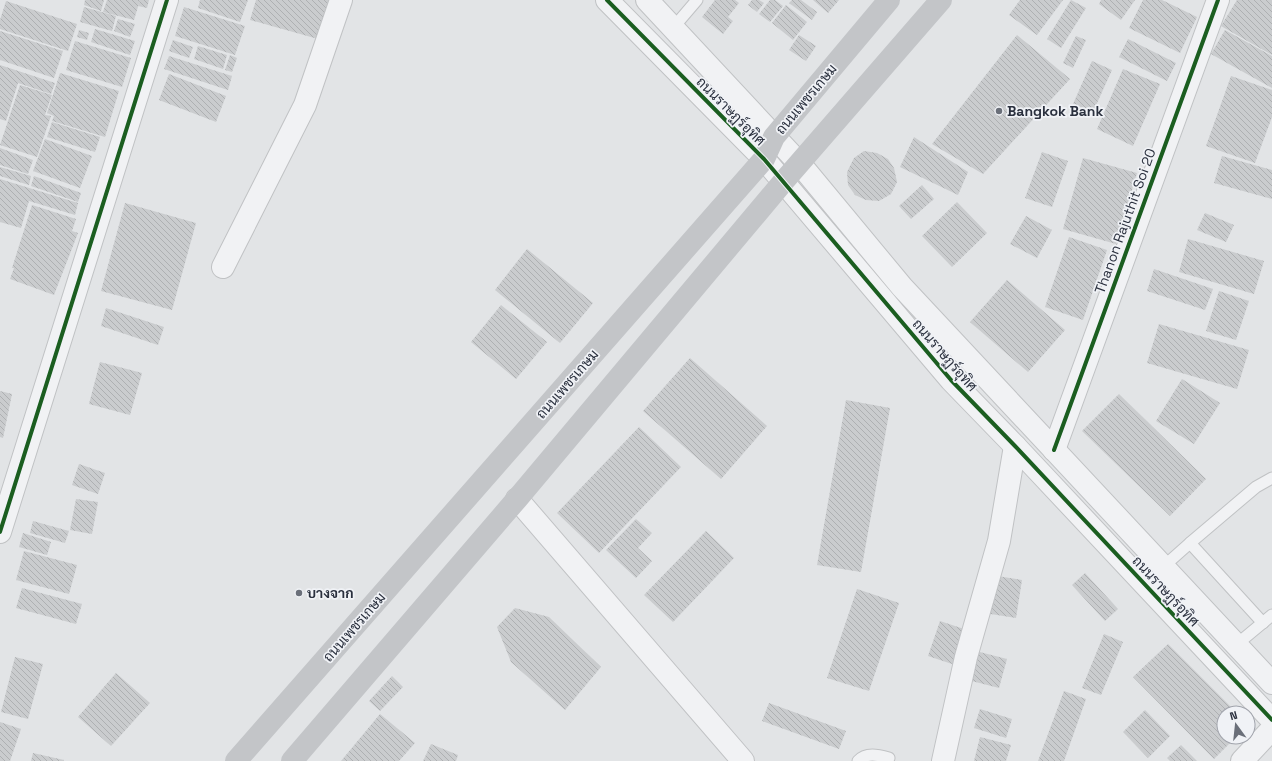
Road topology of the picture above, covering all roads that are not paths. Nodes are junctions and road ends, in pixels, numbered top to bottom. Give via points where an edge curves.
1 (167, 0) edge
2 (341, 0) edge
3 (607, 0) edge
4 (647, 0) edge
5 (698, 0) edge
6 (889, 0) edge
7 (941, 0) edge
8 (1218, 0) edge
9 (674, 28) junction
10 (774, 137) junction
11 (764, 159) junction
12 (800, 164) junction
13 (783, 182) junction
14 (223, 267) dead end
15 (1016, 446) junction
16 (1054, 450) junction
17 (1272, 478) edge
18 (517, 500) junction
19 (0, 532) edge
20 (1190, 543) junction
21 (1163, 567) junction
22 (1272, 614) edge
23 (1263, 622) junction
24 (1236, 645) junction
25 (1272, 683) edge
26 (1272, 720) edge
27 (1272, 729) edge
28 (888, 758) dead end
29 (236, 761) edge
30 (292, 761) edge
31 (743, 761) edge
32 (858, 761) edge
33 (943, 761) edge
34 (1242, 761) edge

1 - 19 street
2 - 14 street via 305,104
3 - 11 street, ถนนราษฏร์อุทิศ
4 - 9 street
5 - 9 lane
6 - 10 main road, ถนนเพชรเกษม
7 - 12 main road
8 - 16 street, Thanon Rajuthit Soi 20
9 - 10 street
10 - 11 main road, ถนนเพชรเกษม
10 - 12 street
11 - 13 street, ถนนราษฏร์อุทิศ
11 - 29 main road, ถนนเพชรเกษม
12 - 13 main road
12 - 16 street via 902,288
13 - 15 street, ถนนราษฏร์อุทิศ via 951,380
13 - 18 main road
15 - 26 street, ถนนราษฏร์อุทิศ
15 - 33 street via 999,541 966,656
16 - 21 street
17 - 20 lane via 1256,487
18 - 30 main road
18 - 31 street
20 - 21 lane
20 - 23 lane
21 - 24 street
22 - 23 lane
23 - 24 lane
24 - 25 street
27 - 34 street
28 - 32 lane via 874,754

